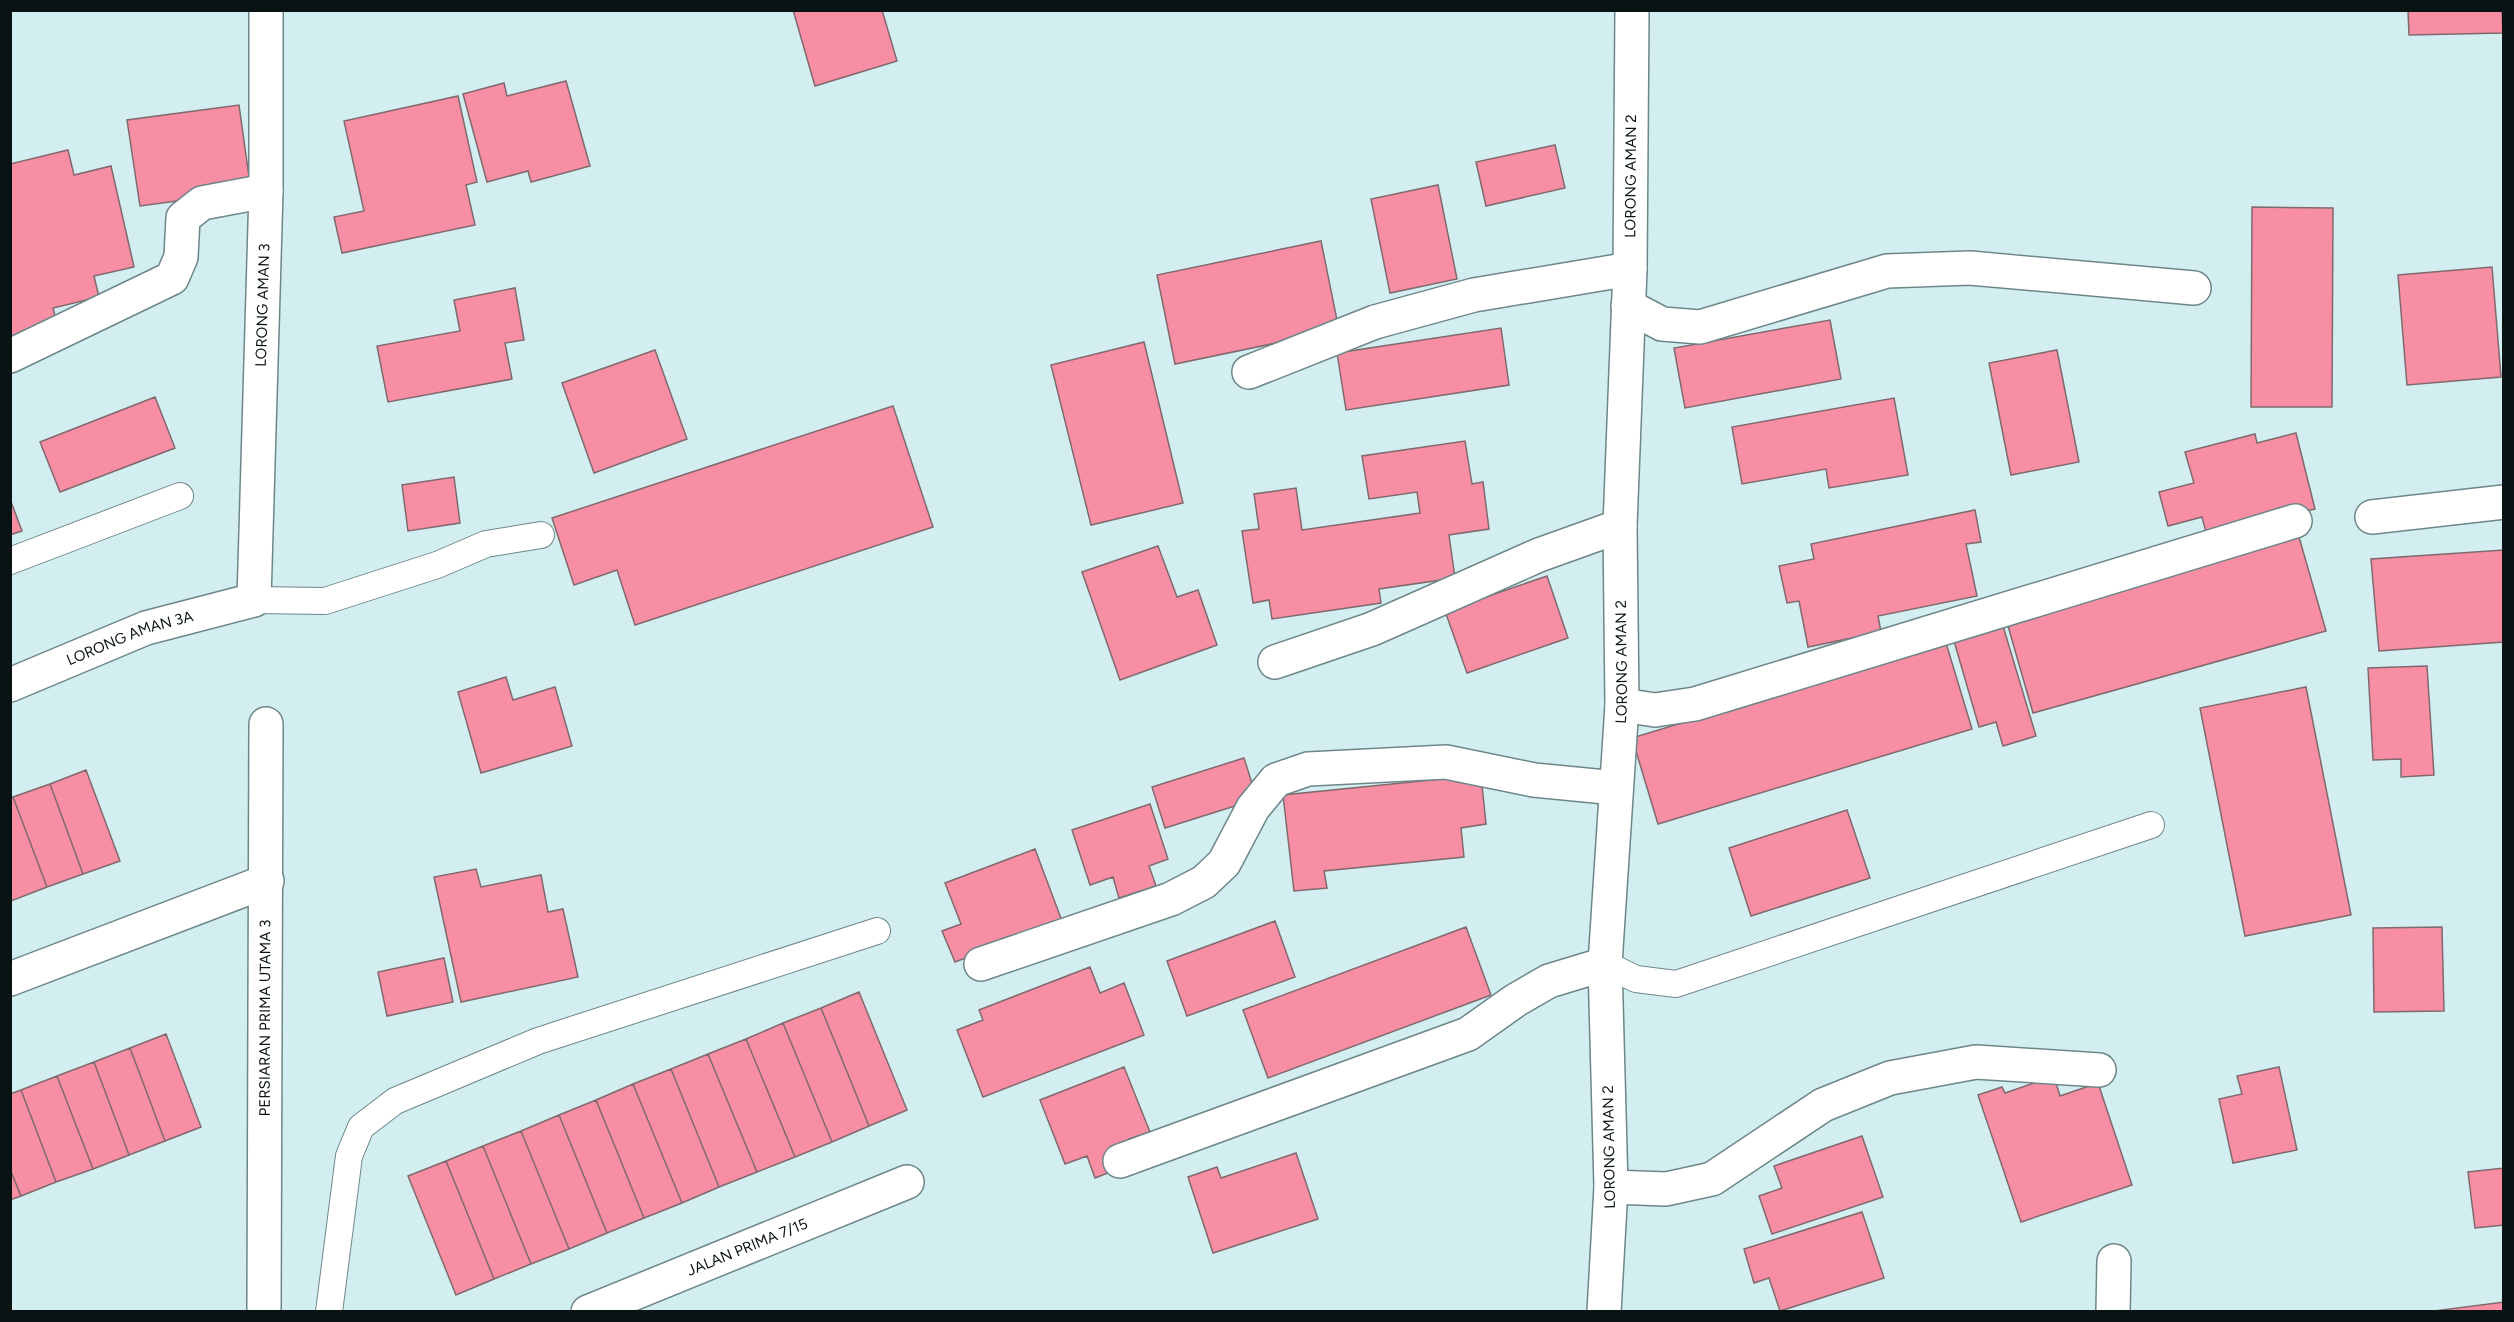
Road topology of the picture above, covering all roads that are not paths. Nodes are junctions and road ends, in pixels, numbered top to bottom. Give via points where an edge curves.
1 (266, 10) edge
2 (1632, 10) edge
3 (266, 191) junction
4 (1630, 269) junction
5 (2194, 288) dead end
6 (1628, 306) junction
7 (10, 356) edge
8 (1249, 372) dead end
9 (180, 496) dead end
10 (2504, 502) edge
11 (2372, 517) dead end
12 (2295, 521) dead end
13 (1620, 526) junction
14 (541, 535) dead end
15 (10, 561) edge
16 (254, 600) junction
17 (1275, 662) dead end
18 (10, 685) edge
19 (1622, 705) junction
20 (266, 724) dead end
21 (1616, 788) junction
22 (2151, 825) dead end
23 (267, 881) junction
24 (878, 931) dead end
25 (981, 964) dead end
26 (1605, 964) junction
27 (10, 978) edge
28 (2099, 1070) dead end
29 (1120, 1161) dead end
30 (907, 1182) dead end
31 (1611, 1187) junction
32 (2114, 1261) dead end
33 (264, 1311) edge
34 (329, 1311) edge
35 (588, 1311) edge
36 (1604, 1311) edge
37 (2113, 1311) edge

1 - 3 street, LORONG AMAN 3
2 - 4 street, LORONG AMAN 2
3 - 7 street via 202,203 183,218 181,257 172,278
3 - 16 street, LORONG AMAN 3
4 - 6 street, LORONG AMAN 2
4 - 8 street via 1474,295 1375,322
5 - 6 street via 1970,268 1887,271 1700,327 1662,324
6 - 13 street, LORONG AMAN 2
9 - 15 lane
10 - 11 street
12 - 19 street via 1695,704 1655,710
13 - 17 street via 1539,555 1372,629
13 - 19 street, LORONG AMAN 2
14 - 16 lane via 486,544 437,565 326,600
16 - 18 street, LORONG AMAN 3A via 146,628
19 - 21 street, LORONG AMAN 2
20 - 23 street, PERSIARAN PRIMA UTAMA 3
21 - 25 street via 1534,780 1446,762 1308,769 1276,780 1253,808 1224,863 1204,882 1171,899
21 - 26 street, LORONG AMAN 2
22 - 26 lane via 1676,984 1636,979
23 - 27 street
23 - 33 street, PERSIARAN PRIMA UTAMA 3
24 - 34 lane via 538,1041 394,1101 362,1127 349,1156
26 - 29 street via 1549,981 1468,1034
26 - 31 street, LORONG AMAN 2
28 - 31 street via 1976,1062 1890,1078 1823,1105 1712,1179 1666,1189
30 - 35 street, JALAN PRIMA 7/15
31 - 36 street, LORONG AMAN 2
32 - 37 street

